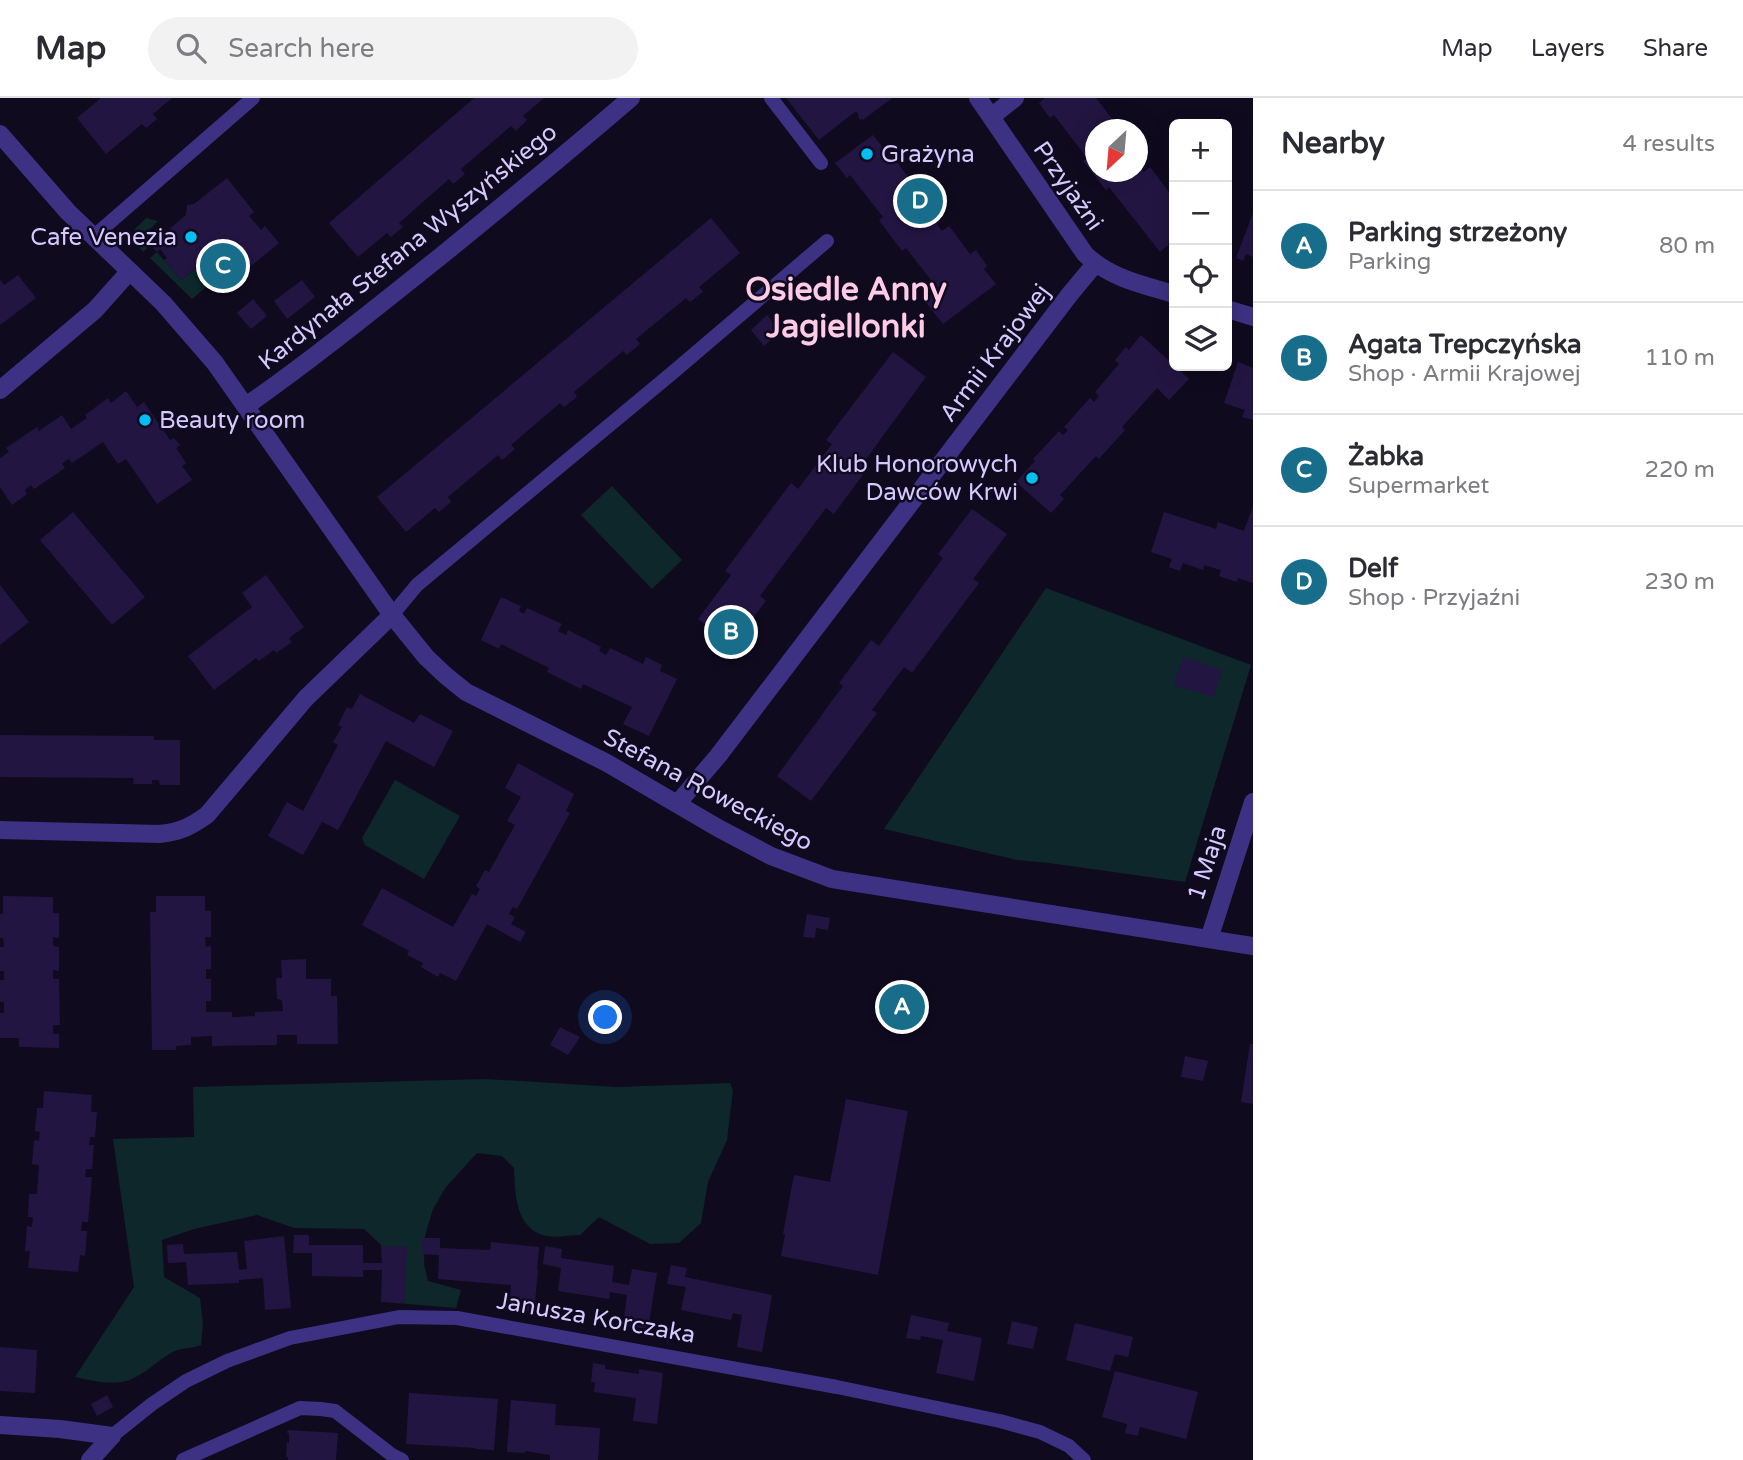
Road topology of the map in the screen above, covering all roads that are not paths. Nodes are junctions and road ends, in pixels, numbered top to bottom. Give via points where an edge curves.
1 (253, 98) edge
2 (631, 98) edge
3 (771, 98) edge
4 (978, 98) edge
5 (1015, 98) edge
6 (991, 117) junction
7 (0, 134) edge
8 (821, 163) dead end
9 (93, 237) junction
10 (827, 241) dead end
11 (1095, 264) junction
12 (129, 272) junction
13 (1169, 292) edge
14 (1232, 311) edge
15 (1253, 317) edge
16 (0, 390) edge
17 (246, 406) junction
18 (392, 615) junction
19 (1253, 802) edge
20 (677, 804) junction
21 (0, 830) edge
22 (1209, 939) junction
23 (1253, 946) edge
24 (0, 1426) edge
25 (112, 1436) junction
26 (90, 1460) edge
27 (183, 1460) edge
28 (402, 1460) edge
29 (1084, 1460) edge

1 - 9 lane
2 - 17 street, Kardynała Stefana Wyszyńskiego via 388,299
3 - 8 lane
4 - 6 street, Przyjaźni
5 - 6 street
6 - 11 street, Przyjaźni
7 - 9 street, Stefana Roweckiego
9 - 12 street, Stefana Roweckiego
10 - 18 lane via 417,585
11 - 13 street, Przyjaźni via 1124,279
11 - 20 street, Armii Krajowej via 719,756
12 - 16 street via 95,310
12 - 17 street, Stefana Roweckiego via 186,328
14 - 15 street
17 - 18 street, Stefana Roweckiego
18 - 20 street, Stefana Roweckiego via 426,657 467,692
18 - 21 street via 306,698 207,815 191,827 159,834
19 - 22 street, 1 Maja
20 - 22 street, Stefana Roweckiego via 771,856 832,879
22 - 23 street, Stefana Roweckiego
24 - 25 street
25 - 26 street, Janusza Korczaka
25 - 29 lane, Janusza Korczaka via 186,1381 290,1338 399,1317 457,1318 1000,1421 1040,1432 1069,1446
27 - 28 lane via 300,1408 311,1408 335,1411

